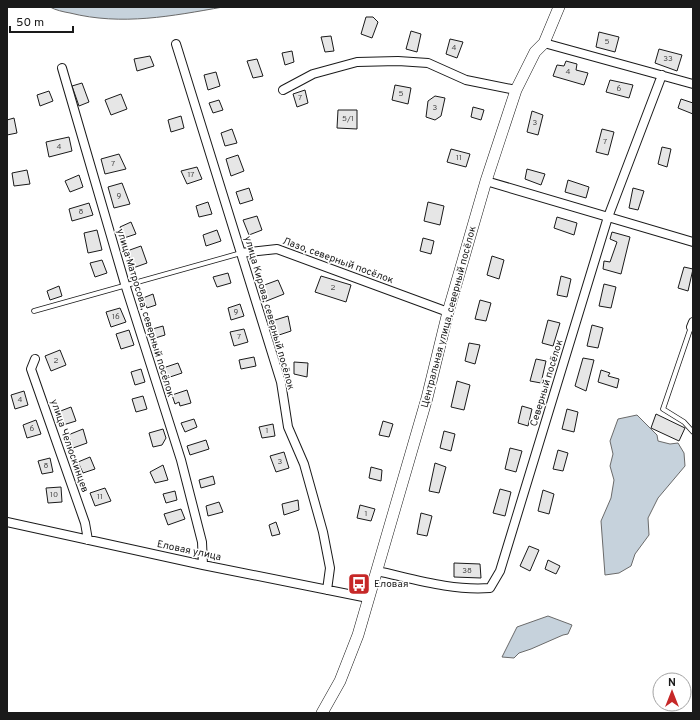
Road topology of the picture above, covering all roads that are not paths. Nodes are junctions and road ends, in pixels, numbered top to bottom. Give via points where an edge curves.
1 (559, 7) edge
2 (544, 43) junction
3 (176, 44) dead end
4 (62, 68) dead end
5 (662, 75) junction
6 (693, 84) edge
7 (283, 90) dead end
8 (516, 90) junction
9 (486, 182) junction
10 (608, 216) junction
11 (693, 242) edge
12 (241, 253) junction
13 (125, 284) junction
14 (34, 311) dead end
15 (448, 312) junction
16 (692, 325) edge
17 (35, 359) dead end
18 (693, 432) edge
19 (7, 522) edge
20 (88, 540) junction
21 (203, 565) junction
22 (377, 571) junction
23 (327, 590) junction
24 (368, 598) junction
25 (322, 713) edge

1 - 2 street, Центральная улица, северный посёлок
2 - 5 street
2 - 8 street, Центральная улица, северный посёлок via 535,52
3 - 12 street, улица Кирова, северный посёлок
4 - 13 street, улица Матросова, северный посёлок
5 - 6 street
5 - 10 street, Северный посёлок
7 - 8 street via 313,74 357,62 398,61 428,63 466,80
8 - 9 street, Центральная улица, северный посёлок
9 - 10 street
9 - 15 street, Центральная улица, северный посёлок
10 - 11 street
10 - 22 street, Северный посёлок via 500,571 494,583 490,588 470,590
12 - 13 lane, Лазо, северный посёлок
12 - 15 street, Лазо, северный посёлок via 277,249
12 - 23 street, улица Кирова, северный посёлок via 281,382 288,427 304,464 323,532 330,568
13 - 14 lane, Лазо, северный посёлок
13 - 21 street, улица Матросова, северный посёлок via 181,460 202,542
15 - 22 street, Центральная улица, северный посёлок via 427,398
16 - 18 lane via 664,409 684,422
17 - 20 street, улица Челюскинцев via 31,369 85,523
19 - 20 street, Еловая улица
20 - 21 street, Еловая улица
21 - 23 street, Еловая улица
22 - 24 street, Центральная улица, северный посёлок
23 - 24 street, Еловая улица
24 - 25 street, Центральная улица, северный посёлок via 358,635 342,675

